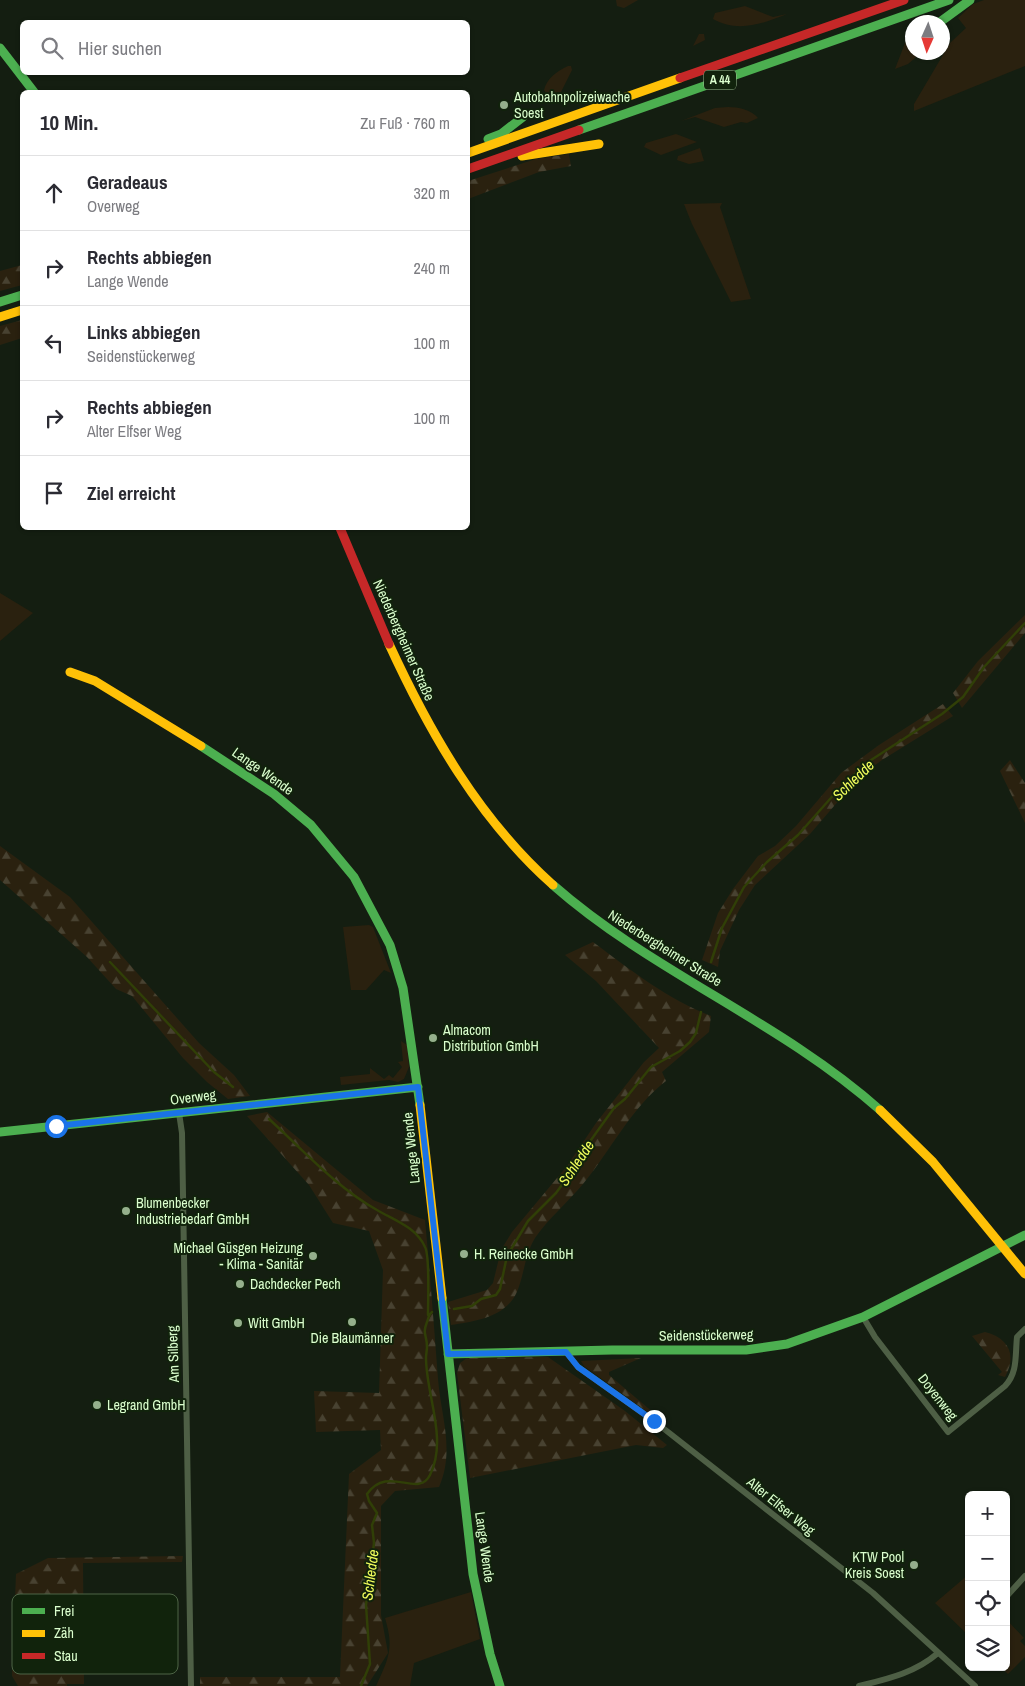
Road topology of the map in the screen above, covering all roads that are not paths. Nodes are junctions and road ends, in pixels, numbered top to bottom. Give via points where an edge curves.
1 (904, 0) edge
2 (949, 0) edge
3 (970, 0) edge
4 (950, 15) edge
5 (0, 48) edge
6 (20, 74) edge
7 (21, 75) edge
8 (32, 90) edge
9 (523, 117) dead end
10 (485, 144) junction
11 (599, 144) dead end
12 (470, 150) edge
13 (491, 161) junction
14 (470, 168) edge
15 (20, 296) edge
16 (0, 302) edge
17 (20, 311) edge
18 (0, 317) edge
19 (341, 530) edge
20 (70, 672) dead end
21 (418, 1087) junction
22 (179, 1113) junction
23 (0, 1132) edge
24 (1025, 1235) edge
25 (1002, 1246) junction
26 (1025, 1274) edge
27 (863, 1317) junction
28 (1025, 1329) edge
29 (566, 1352) junction
30 (448, 1354) junction
31 (1025, 1576) edge
32 (1010, 1593) edge
33 (938, 1653) junction
34 (191, 1686) edge
35 (500, 1686) edge
36 (859, 1686) edge
37 (975, 1686) edge

1 - 10 main road, A 44
2 - 13 main road, A 44
3 - 4 main road
5 - 6 main road
7 - 8 main road
9 - 10 main road
10 - 12 main road
11 - 13 main road
13 - 14 main road, A 44
15 - 16 main road
17 - 18 main road
19 - 25 main road, Niederbergheimer Straße via 414,701 481,807 539,872 597,922 640,952 801,1048 861,1093 926,1156
20 - 21 main road, Lange Wende via 94,681 237,768 274,794 328,843 354,877 390,944 407,1008
21 - 22 main road, Overweg
21 - 30 main road, Lange Wende
22 - 23 main road, Overweg
22 - 34 street, Am Silberg via 182,1133
24 - 25 main road, Seidenstückerweg
25 - 26 main road, Niederbergheimer Straße
25 - 27 main road, Seidenstückerweg
27 - 28 street, Doyenweg via 948,1432 1012,1378 1017,1337
27 - 29 main road, Seidenstückerweg via 787,1344 746,1350
29 - 30 main road, Seidenstückerweg
29 - 33 street, Alter Elfser Weg via 578,1367 654,1421 873,1593
30 - 35 main road, Lange Wende via 473,1574
31 - 32 street
33 - 36 street via 929,1662 898,1677
33 - 37 street, Alter Elfser Weg

